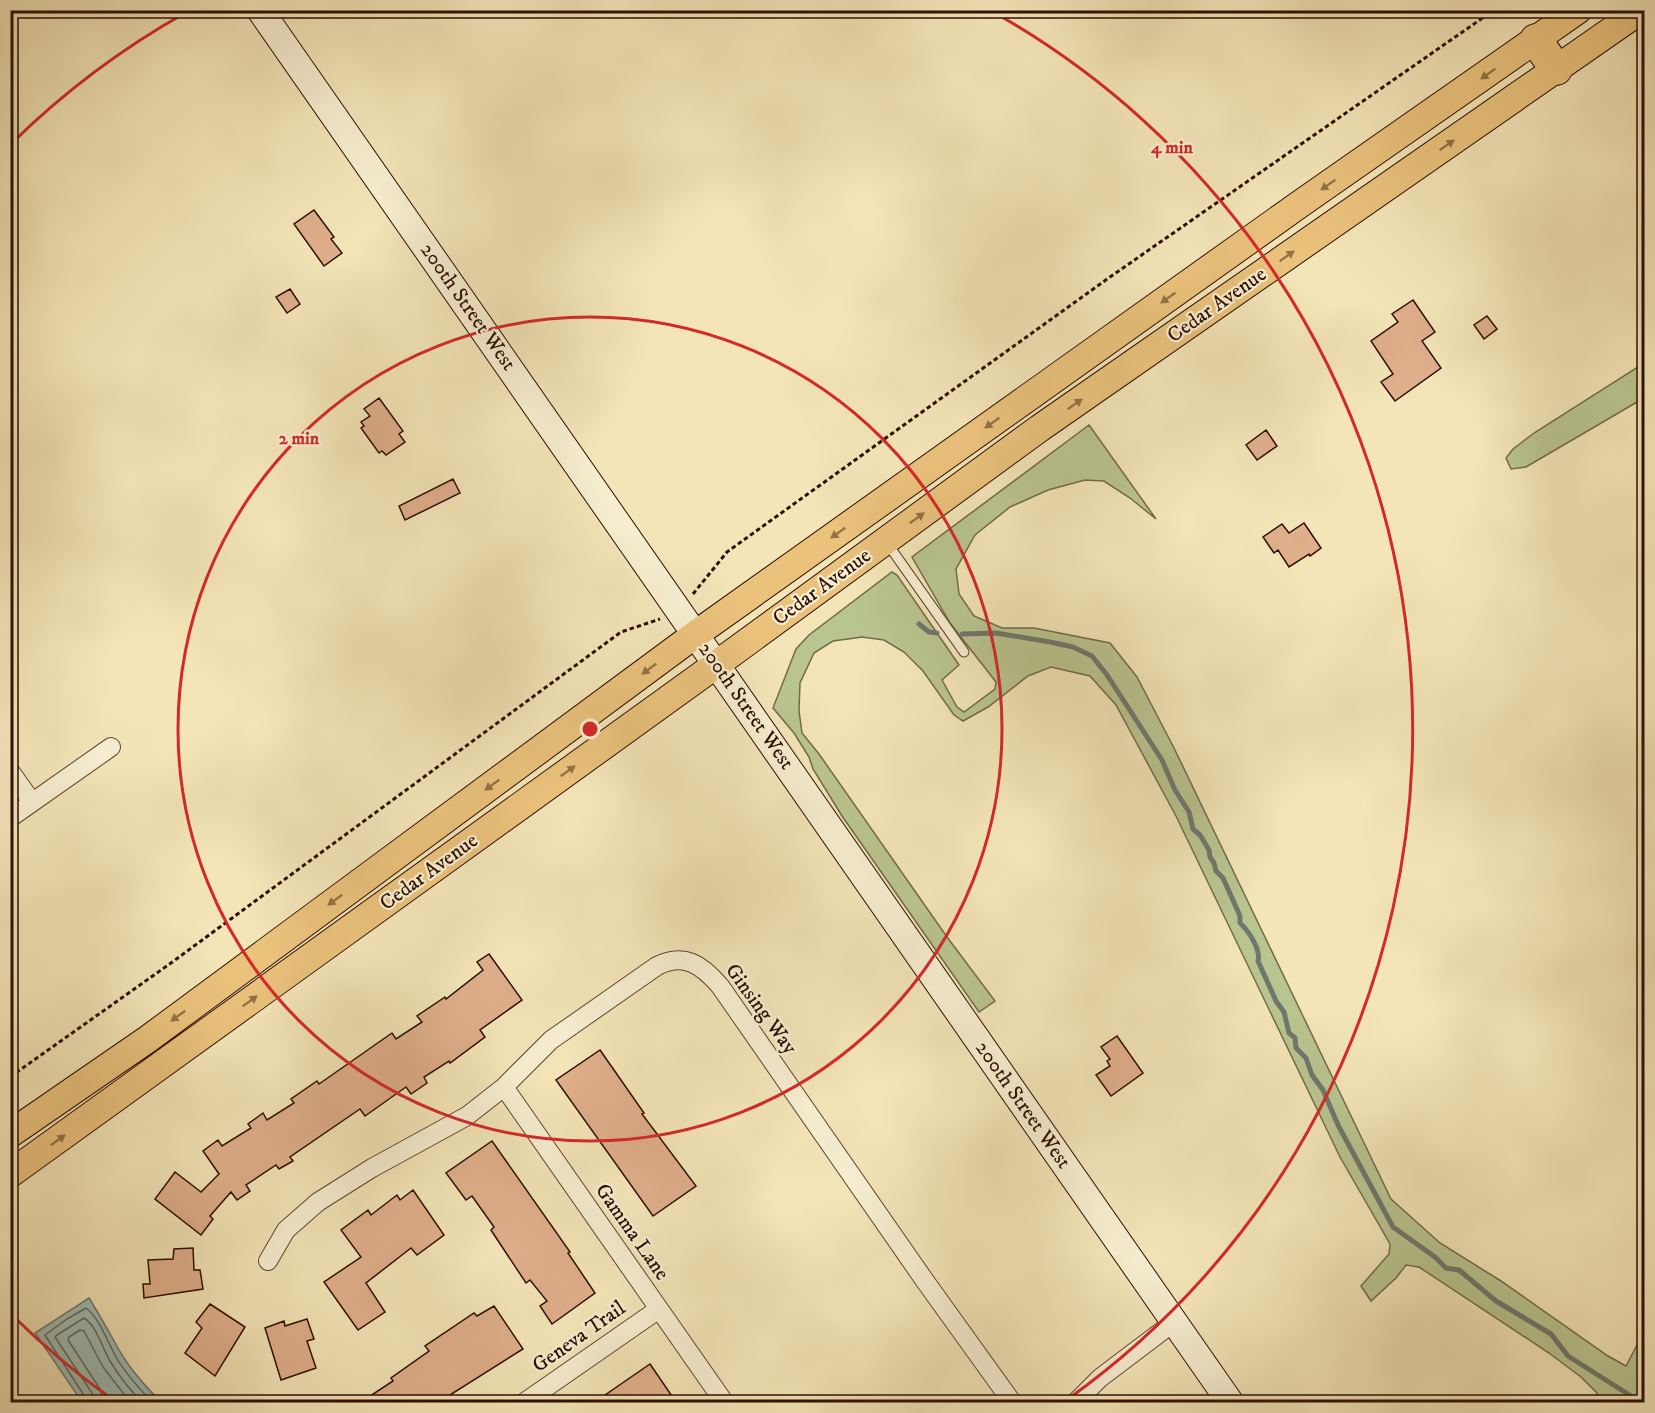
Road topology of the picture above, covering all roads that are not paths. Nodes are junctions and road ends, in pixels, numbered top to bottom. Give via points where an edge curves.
1 (260, 10) edge
2 (1578, 10) edge
3 (1641, 10) edge
4 (1536, 40) junction
5 (1556, 69) junction
6 (886, 541) junction
7 (696, 634) junction
8 (964, 652) dead end
9 (717, 664) junction
10 (111, 747) dead end
11 (10, 771) edge
12 (33, 802) junction
13 (10, 818) edge
14 (504, 1087) junction
15 (10, 1134) edge
16 (10, 1174) edge
17 (268, 1261) dead end
18 (659, 1309) junction
19 (1174, 1322) junction
20 (525, 1402) edge
21 (724, 1402) edge
22 (1012, 1402) edge
23 (1076, 1402) edge
24 (1230, 1402) edge

1 - 7 street, 200th Street West
2 - 4 main road, Cedar Avenue
3 - 5 main road, Cedar Avenue
4 - 5 highway
4 -> 7 main road, Cedar Avenue
6 -> 5 main road, Cedar Avenue via 1040,428
6 - 8 lane
6 - 9 main road, Cedar Avenue
7 - 9 street, 200th Street West
7 -> 15 main road, Cedar Avenue via 148,1039
16 -> 9 main road, Cedar Avenue
9 - 19 street, 200th Street West
10 - 12 street
11 - 12 street
12 - 13 street
14 - 17 street, Ginsing Way via 466,1116 318,1202 286,1230
14 - 18 street, Gamma Lane
14 - 22 street, Ginsing Way via 551,1040 657,966 682,959 702,968 720,986
18 - 20 street, Geneva Trail
18 - 21 street, Gamma Lane
19 - 23 street via 1100,1378
19 - 24 street, 200th Street West

